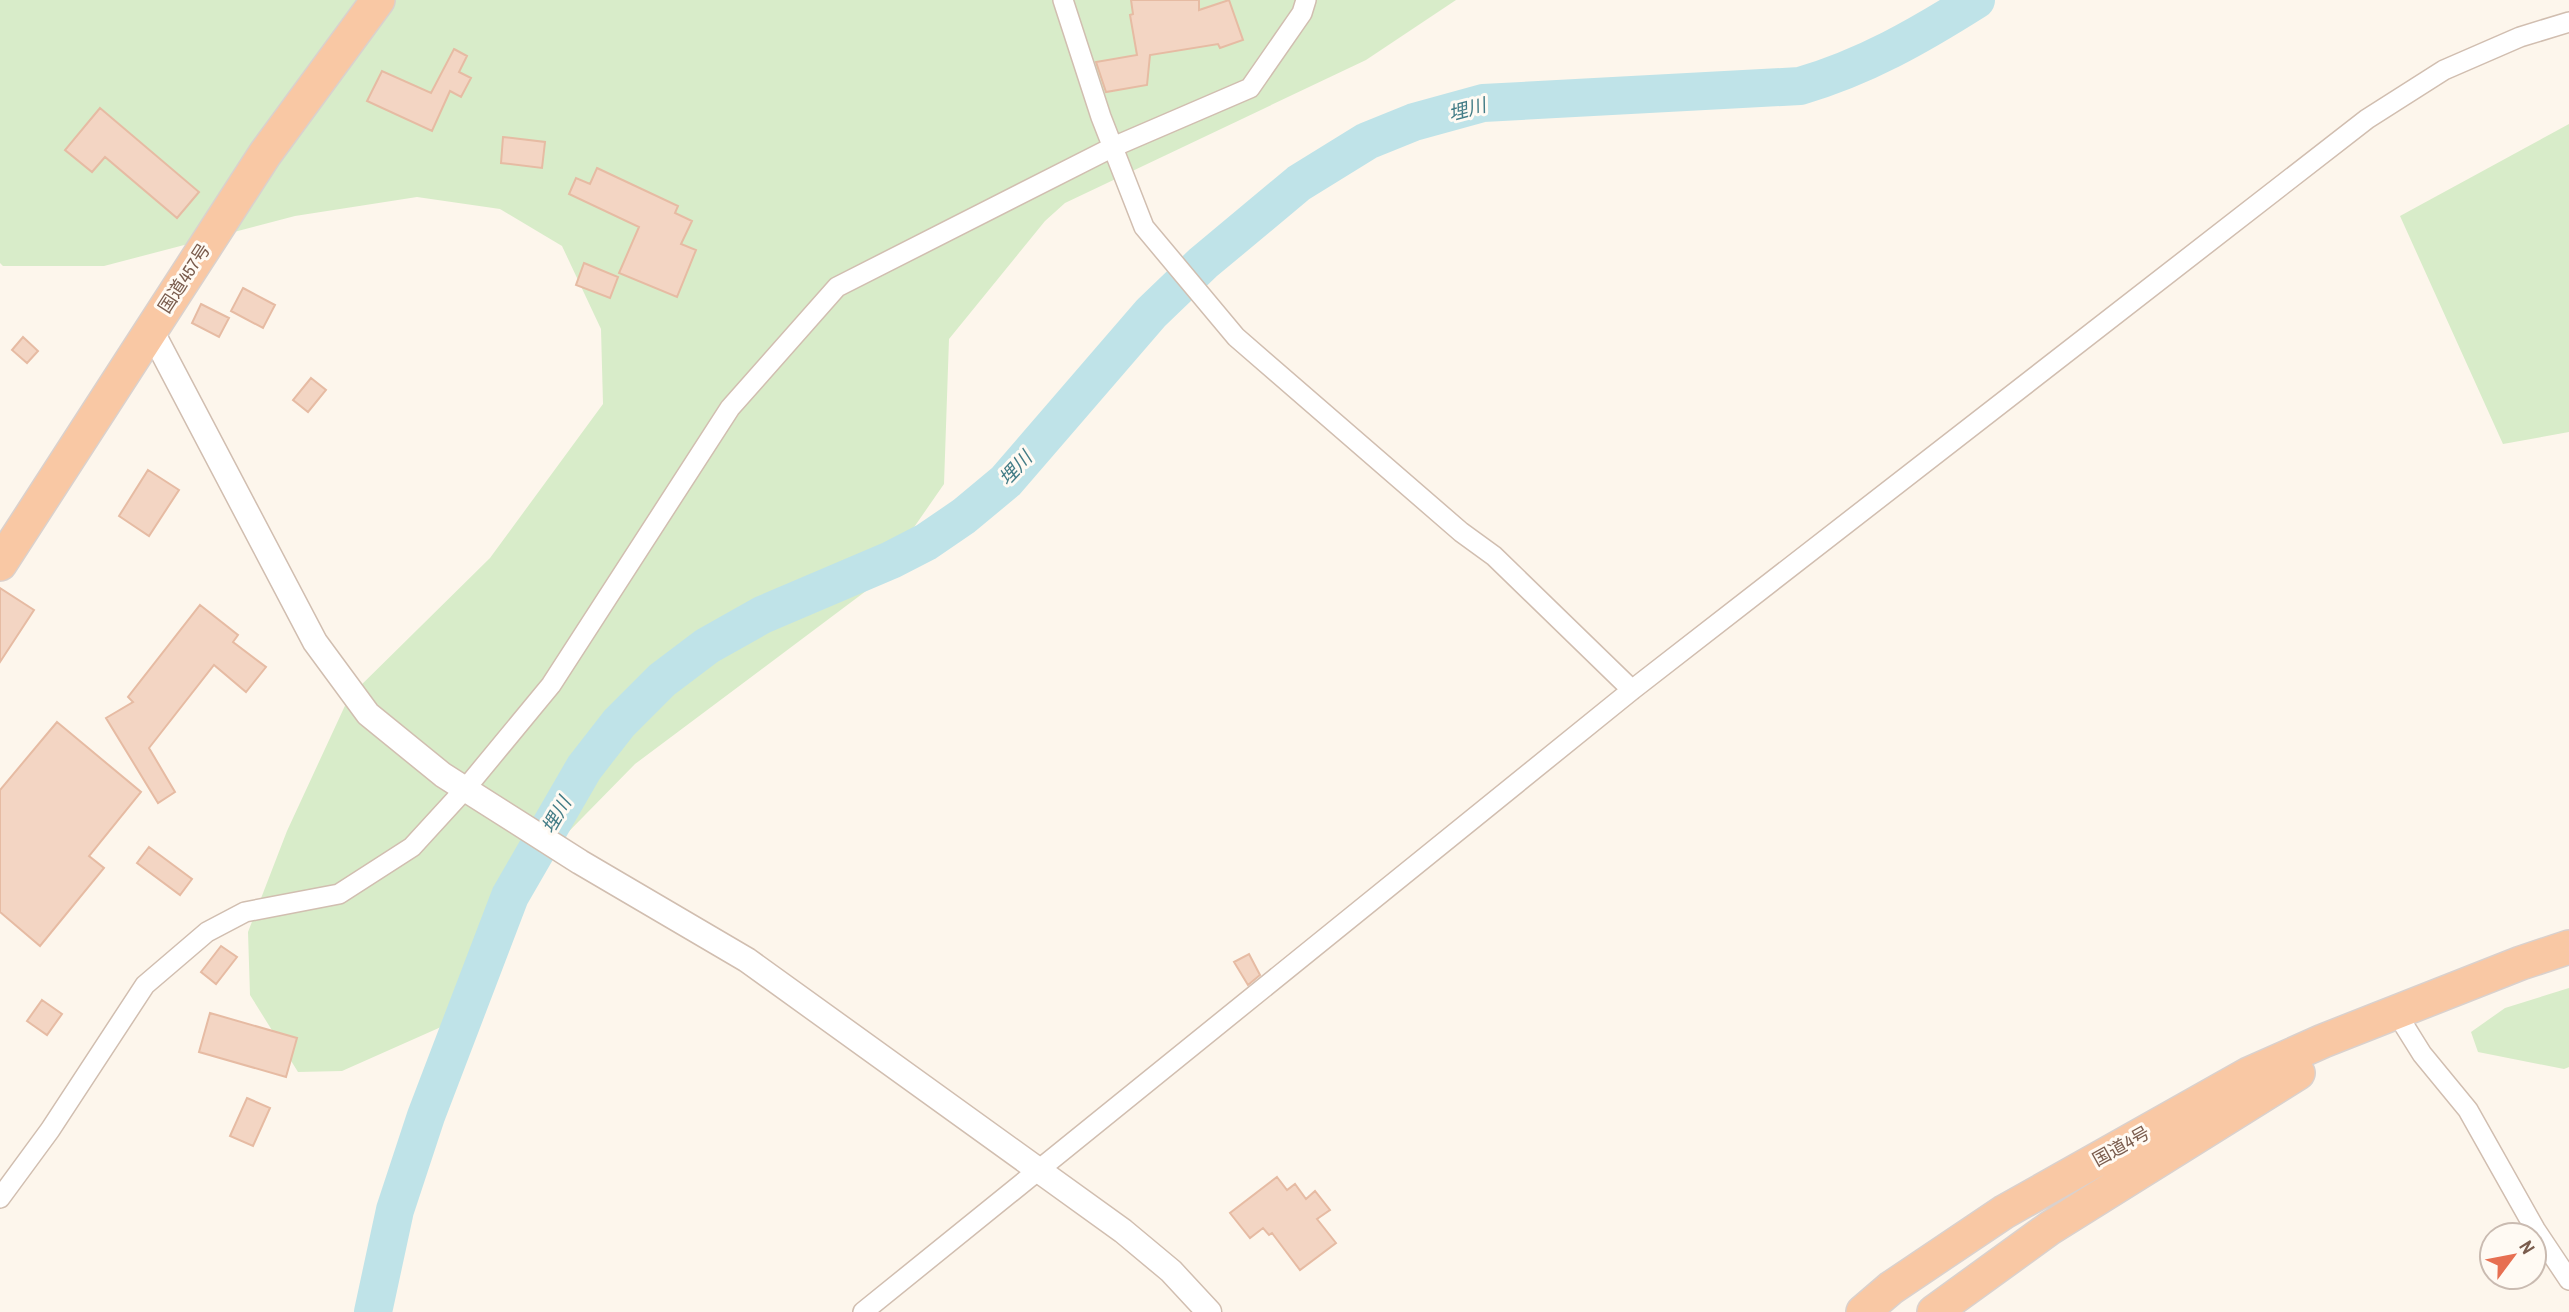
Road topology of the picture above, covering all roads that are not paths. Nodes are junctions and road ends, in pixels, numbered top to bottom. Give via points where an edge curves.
1 (378, 0) edge
2 (1063, 0) edge
3 (1306, 0) edge
4 (2569, 22) edge
5 (1112, 146) junction
6 (151, 330) junction
7 (0, 564) edge
8 (1632, 690) junction
9 (472, 791) junction
10 (2569, 947) edge
11 (2397, 1014) junction
12 (1039, 1169) junction
13 (0, 1198) edge
14 (2569, 1280) edge
15 (863, 1312) edge
16 (1209, 1312) edge
17 (1863, 1312) edge
18 (1934, 1312) edge

1 - 6 highway, 国道457号 via 265,154
2 - 5 street
3 - 5 street via 1302,13 1250,88
4 - 8 street via 2520,37 2444,70 2367,119
5 - 8 street via 1144,227 1236,337 1494,556
5 - 9 street via 837,287 730,408 551,685
6 - 7 highway, 国道457号
6 - 9 street via 315,642 368,714 443,775
8 - 12 street
9 - 12 street via 580,862 747,960
9 - 13 street via 411,847 338,894 245,912 208,932 145,985
10 - 11 highway, 国道4号
11 - 14 street via 2422,1054 2468,1110
11 - 17 highway, 国道4号 via 2249,1074 2004,1212
11 - 18 highway, 国道4号 via 2141,1169
12 - 15 street
12 - 16 street via 1162,1263

